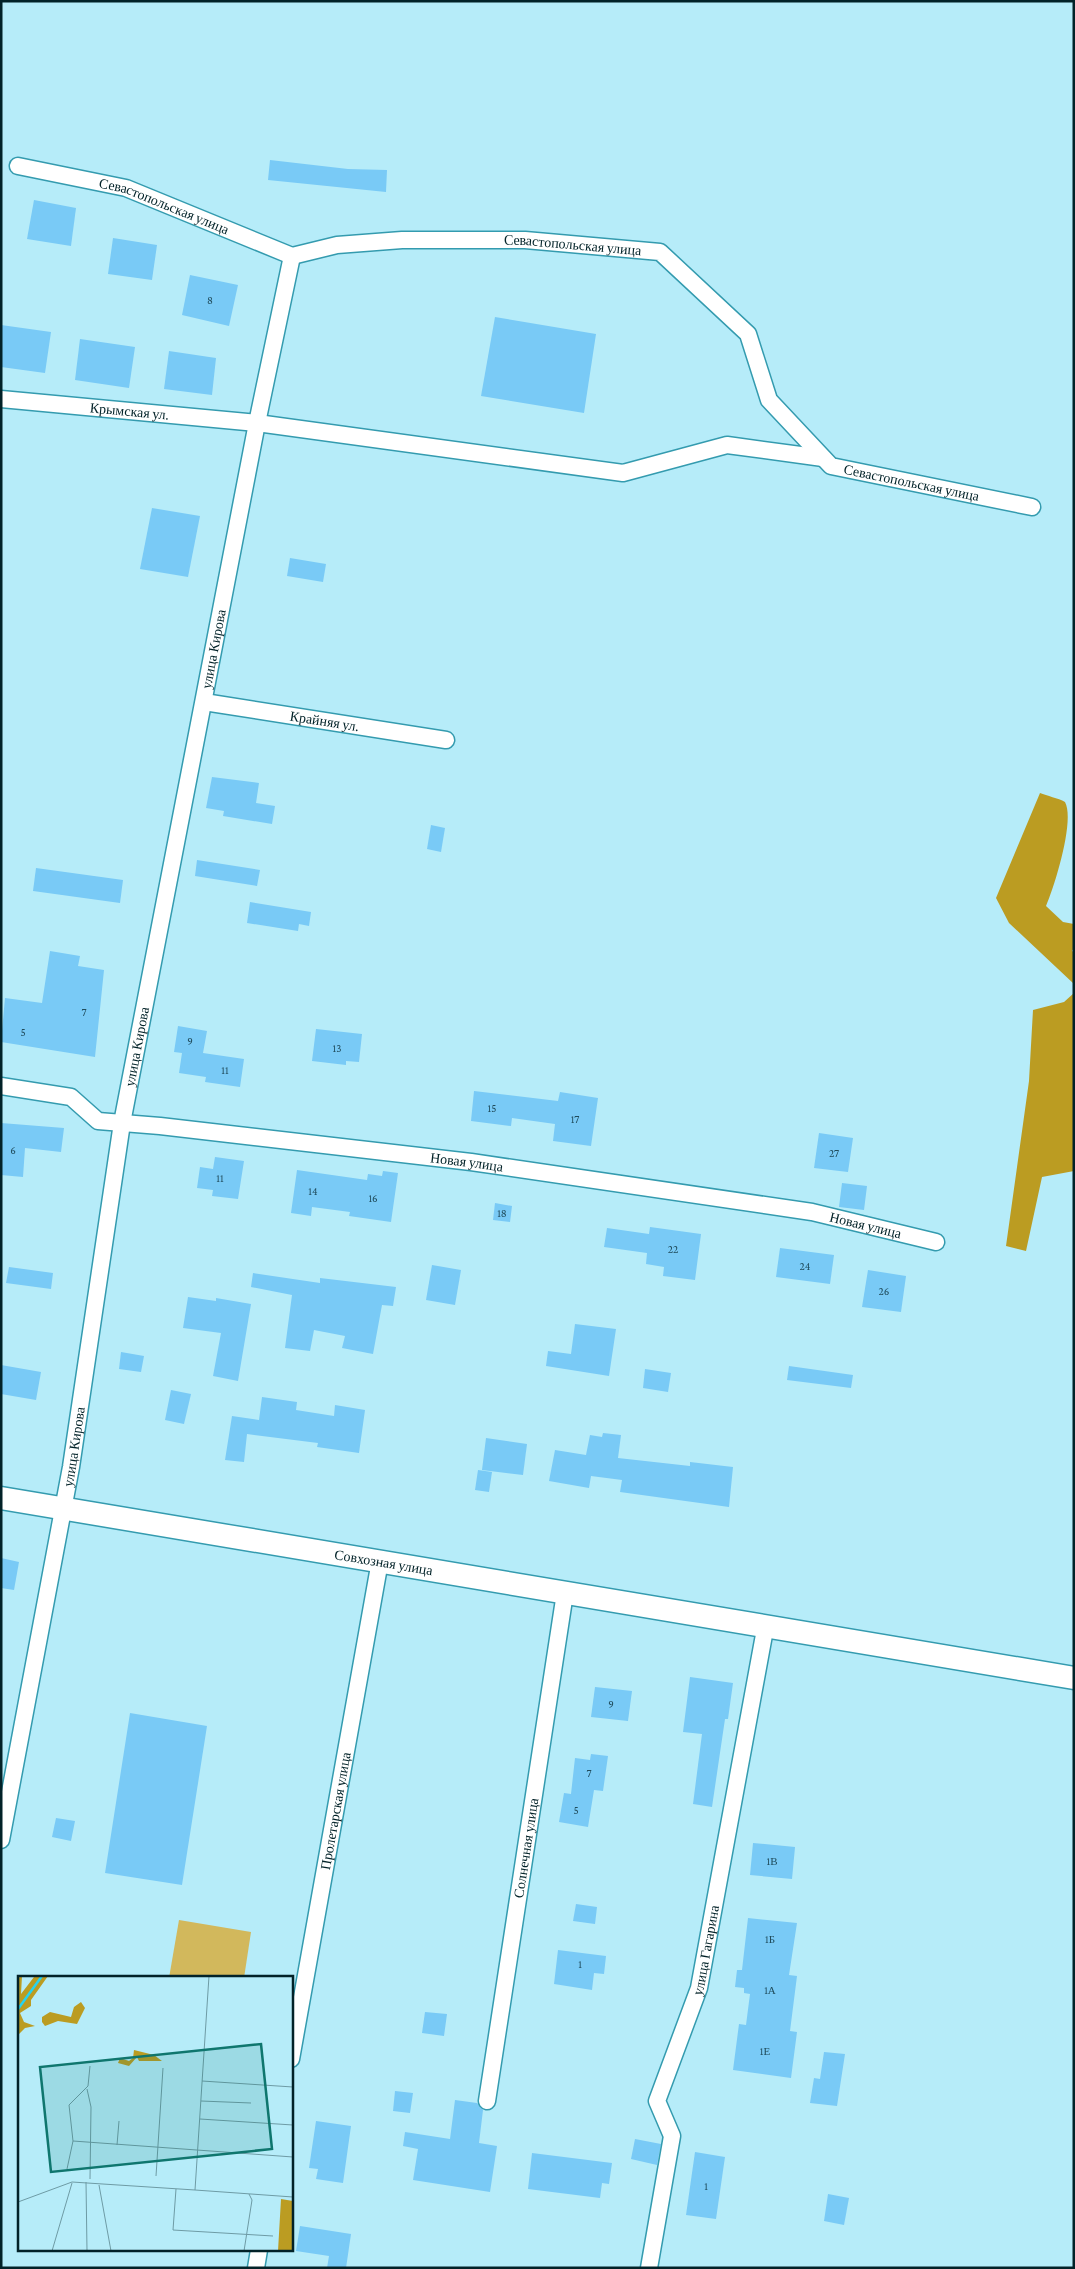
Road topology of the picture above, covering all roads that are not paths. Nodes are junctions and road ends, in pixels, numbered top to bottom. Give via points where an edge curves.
1 (18, 166) dead end
2 (292, 256) junction
3 (1, 399) edge
4 (257, 423) junction
5 (823, 458) junction
6 (1032, 507) dead end
7 (204, 702) junction
8 (446, 740) dead end
9 (1, 1086) edge
10 (122, 1123) junction
11 (936, 1242) dead end
12 (1, 1498) edge
13 (64, 1509) junction
14 (380, 1561) junction
15 (564, 1594) junction
16 (766, 1624) junction
17 (1074, 1678) edge
18 (1, 1840) edge
19 (292, 2053) edge
20 (487, 2101) dead end
21 (259, 2252) edge
22 (256, 2268) edge
23 (649, 2268) edge

1 - 2 street, Севастопольская улица via 126,188
2 - 4 street, улица Кирова
2 - 5 street, Севастопольская улица via 337,245 402,240 525,240 660,252 748,334 769,400
3 - 4 street, Крымская ул.
4 - 5 street, Крымская ул. via 623,473 727,445
4 - 7 street, улица Кирова
5 - 6 street, Севастопольская улица via 831,466
7 - 8 street, Крайняя ул.
7 - 10 street, улица Кирова
9 - 10 street, Новая улица via 71,1097 98,1121
10 - 11 street, Новая улица via 471,1162 803,1210
10 - 13 street, улица Кирова
12 - 13 main road, Совхозная улица
13 - 14 main road, Совхозная улица
13 - 18 street, улица Кирова
14 - 15 main road, Совхозная улица
14 - 19 street, Пролетарская улица
15 - 16 main road, Совхозная улица
15 - 20 street, Солнечная улица
16 - 17 main road, Совхозная улица
16 - 23 street, улица Гагарина via 700,1988 657,2101 672,2136
21 - 22 street

